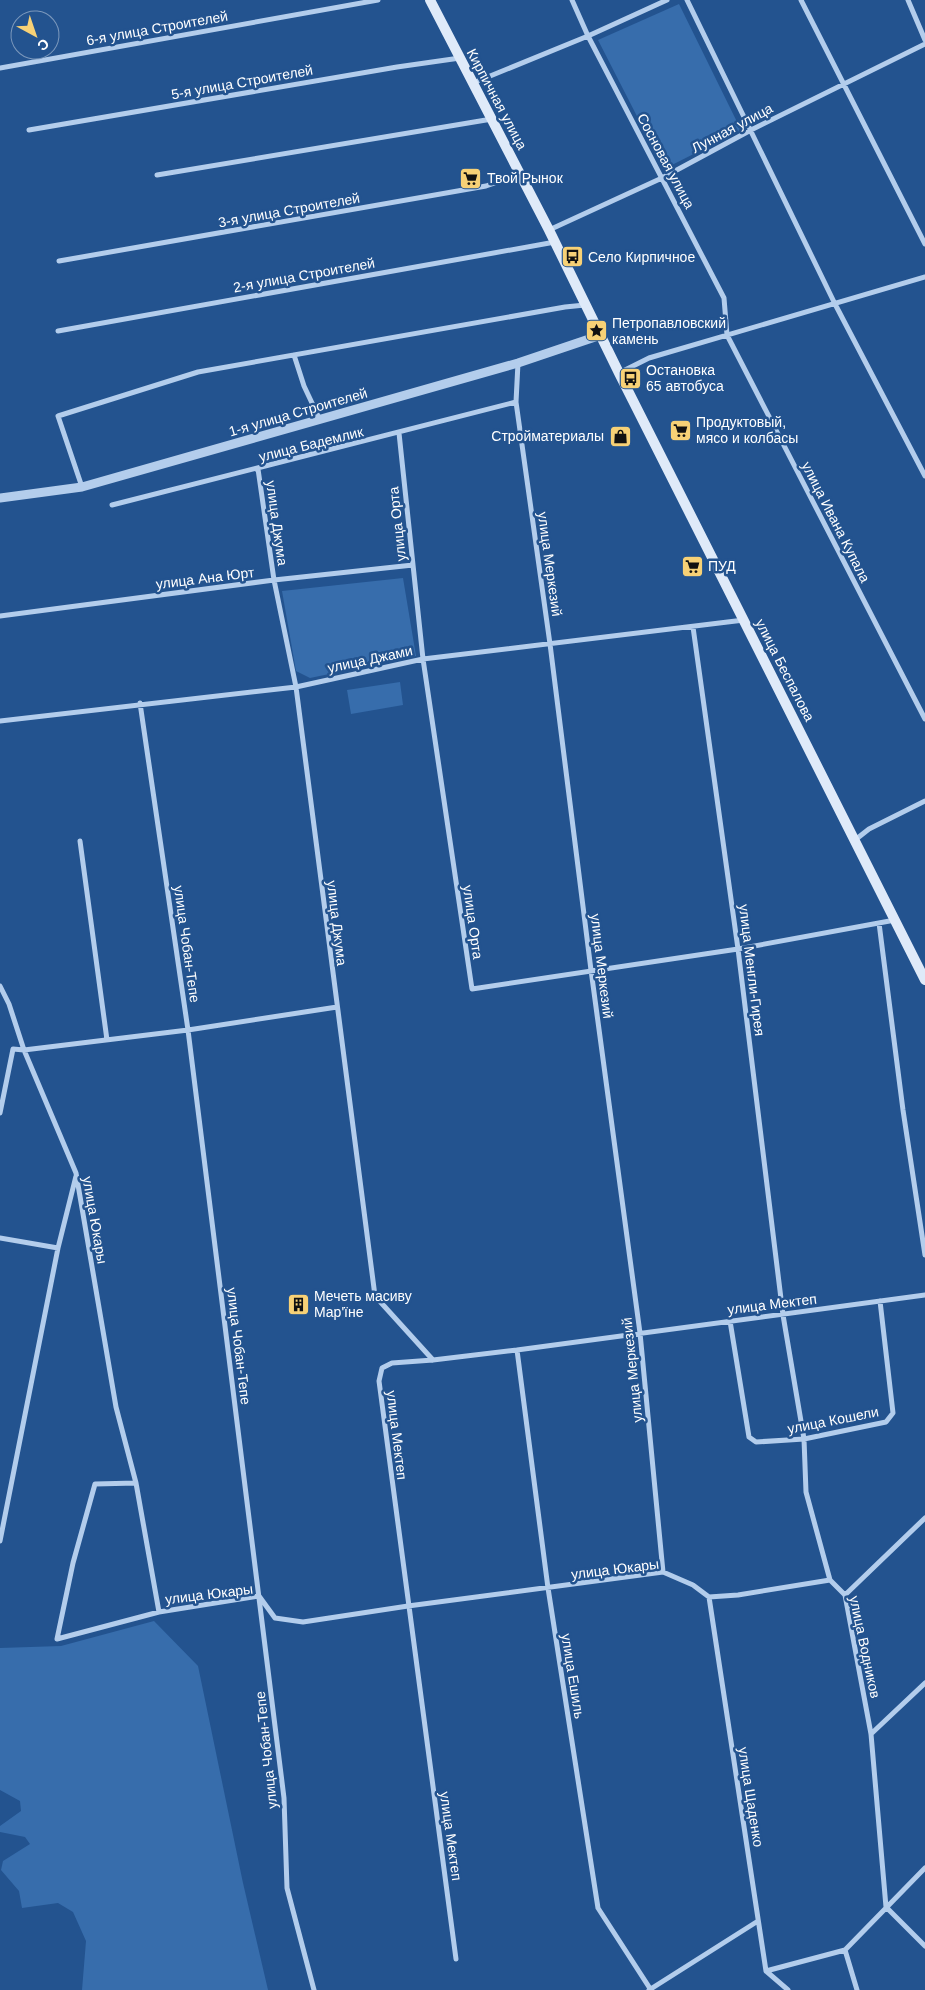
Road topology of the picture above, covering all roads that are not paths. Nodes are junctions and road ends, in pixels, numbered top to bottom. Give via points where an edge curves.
1 (378, 0) edge
2 (430, 0) edge
3 (572, 0) edge
4 (667, 0) edge
5 (687, 0) edge
6 (801, 0) edge
7 (908, 0) edge
8 (588, 36) junction
9 (925, 40) edge
10 (925, 44) edge
11 (460, 58) junction
12 (0, 68) edge
13 (844, 82) junction
14 (473, 83) junction
15 (492, 119) junction
16 (29, 130) dead end
17 (751, 130) junction
18 (521, 174) junction
19 (157, 176) dead end
20 (662, 178) junction
21 (549, 230) junction
22 (555, 242) junction
23 (925, 244) edge
24 (59, 261) dead end
25 (925, 277) edge
26 (835, 304) junction
27 (585, 305) junction
28 (58, 331) dead end
29 (601, 335) junction
30 (727, 335) junction
31 (294, 355) junction
32 (518, 363) junction
33 (619, 373) junction
34 (516, 402) junction
35 (320, 420) junction
36 (399, 433) junction
37 (258, 469) junction
38 (925, 476) edge
39 (82, 487) junction
40 (0, 498) edge
41 (112, 505) dead end
42 (413, 565) junction
43 (274, 580) junction
44 (0, 616) edge
45 (744, 620) junction
46 (693, 627) junction
47 (550, 644) junction
48 (423, 660) junction
49 (296, 687) junction
50 (140, 703) junction
51 (925, 719) edge
52 (0, 721) edge
53 (925, 801) edge
54 (80, 841) dead end
55 (854, 841) junction
56 (895, 920) junction
57 (879, 923) junction
58 (738, 949) junction
59 (591, 970) junction
60 (925, 980) edge
61 (0, 986) edge
62 (337, 1007) junction
63 (188, 1030) junction
64 (107, 1040) junction
65 (24, 1050) junction
66 (0, 1113) edge
67 (76, 1173) junction
68 (0, 1238) edge
69 (58, 1248) junction
70 (925, 1255) edge
71 (925, 1295) edge
72 (880, 1301) junction
73 (783, 1315) junction
74 (730, 1321) junction
75 (640, 1333) junction
76 (517, 1350) junction
77 (433, 1360) junction
78 (804, 1439) junction
79 (136, 1483) junction
80 (925, 1518) edge
81 (0, 1541) edge
82 (663, 1572) junction
83 (830, 1580) junction
84 (548, 1588) junction
85 (845, 1595) junction
86 (259, 1596) junction
87 (709, 1597) junction
88 (408, 1606) junction
89 (159, 1612) junction
90 (925, 1683) edge
91 (871, 1734) junction
92 (925, 1868) edge
93 (886, 1907) junction
94 (758, 1920) junction
95 (925, 1946) edge
96 (845, 1950) junction
97 (456, 1959) dead end
98 (766, 1971) junction
99 (314, 1990) edge
100 (650, 1990) edge
101 (788, 1990) edge
102 (857, 1990) edge

1 - 12 street, 6-я улица Строителей
2 - 11 main road, Кирпичная улица
3 - 8 street, Сосновая улица
4 - 8 street
5 - 17 street
6 - 13 street
7 - 9 street
8 - 14 street
8 - 20 street, Сосновая улица
10 - 13 street, Лунная улица
11 - 14 main road, Кирпичная улица
11 - 16 street, 5-я улица Строителей
13 - 17 street, Лунная улица
13 - 23 street
14 - 15 main road, Кирпичная улица
15 - 18 main road, Кирпичная улица
15 - 19 street
17 - 20 street, Лунная улица
17 - 26 street
18 - 21 main road, Кирпичная улица
18 - 24 street, 3-я улица Строителей via 486,186
20 - 21 street, Лунная улица
20 - 30 street, Сосновая улица via 724,298
21 - 22 main road, Кирпичная улица
22 - 27 main road, Кирпичная улица
22 - 28 street, 2-я улица Строителей
25 - 26 street
26 - 30 street
26 - 38 street
27 - 29 main road, Кирпичная улица
27 - 31 street
29 - 32 street, 1-я улица Строителей
29 - 33 main road, Кирпичная улица
30 - 33 street via 649,358
30 - 51 street, улица Ивана Купала
31 - 35 street
31 - 39 street via 198,372 58,416
32 - 34 street, улица Меркезий
32 - 35 street, 1-я улица Строителей
33 - 45 main road, улица Беспалова
34 - 36 street, улица Бадемлик
34 - 47 street, улица Меркезий
35 - 39 street, 1-я улица Строителей
36 - 37 street, улица Бадемлик
36 - 42 street, улица Орта
37 - 41 street, улица Бадемлик
37 - 43 street, улица Джума
39 - 40 street, 1-я улица Строителей
42 - 43 street, улица Ана Юрт
42 - 48 street, улица Орта
43 - 44 street, улица Ана Юрт
43 - 49 street, улица Джума
45 - 46 street, улица Джами
45 - 55 main road, улица Беспалова
46 - 47 street, улица Джами
46 - 58 street, улица Менгли-Гирея
47 - 48 street, улица Джами
47 - 59 street, улица Меркезий
48 - 49 street, улица Джами
48 - 59 street, улица Орта via 472,989
49 - 50 street, улица Джами
49 - 62 street, улица Джума
50 - 52 street, улица Джами
50 - 63 street, улица Чобан-Тепе
53 - 55 street via 870,829
54 - 64 street
55 - 56 main road, улица Беспалова
56 - 57 street, улица Орта
56 - 60 main road, улица Беспалова
57 - 58 street, улица Орта
57 - 70 street
58 - 59 street, улица Орта
58 - 73 street, улица Менгли-Гирея
59 - 75 street, улица Меркезий
61 - 65 street, улица Юкары
62 - 63 street
62 - 77 street, улица Джума via 375,1296
63 - 64 street
63 - 86 street, улица Чобан-Тепе
64 - 65 street
65 - 66 street via 13,1049
65 - 67 street, улица Юкары
67 - 69 street
67 - 79 street, улица Юкары via 116,1407
68 - 69 street
69 - 81 street
71 - 72 street, улица Мектеп
72 - 73 street, улица Мектеп
72 - 78 street, улица Кошели via 893,1413 886,1422
73 - 74 street, улица Мектеп
73 - 78 street, улица Водников
74 - 75 street, улица Мектеп
74 - 78 street, улица Кошели via 748,1437 756,1442
75 - 76 street, улица Мектеп
75 - 82 street, улица Меркезий
76 - 77 street, улица Мектеп
76 - 84 street, улица Ешиль
77 - 88 street, улица Мектеп via 392,1363 382,1368 378,1381
78 - 83 street, улица Водников via 806,1492
79 - 89 street, улица Юкары
79 - 89 street via 95,1484 73,1563 57,1639
80 - 85 street
82 - 84 street, улица Юкары
82 - 87 street, улица Юкары via 694,1586
83 - 85 street, улица Водников
83 - 87 street
84 - 88 street, улица Юкары
84 - 100 street, улица Ешиль via 598,1908
85 - 91 street, улица Водников
86 - 88 street, улица Юкары via 275,1618 303,1622
86 - 89 street, улица Юкары
86 - 99 street, улица Чобан-Тепе via 284,1798 287,1888
87 - 94 street, улица Щаденко
88 - 97 street, улица Мектеп
90 - 91 street
91 - 93 street, улица Водников
92 - 93 street
93 - 95 street
93 - 96 street
94 - 98 street, улица Щаденко
94 - 100 street
96 - 98 street
96 - 102 street
98 - 101 street

